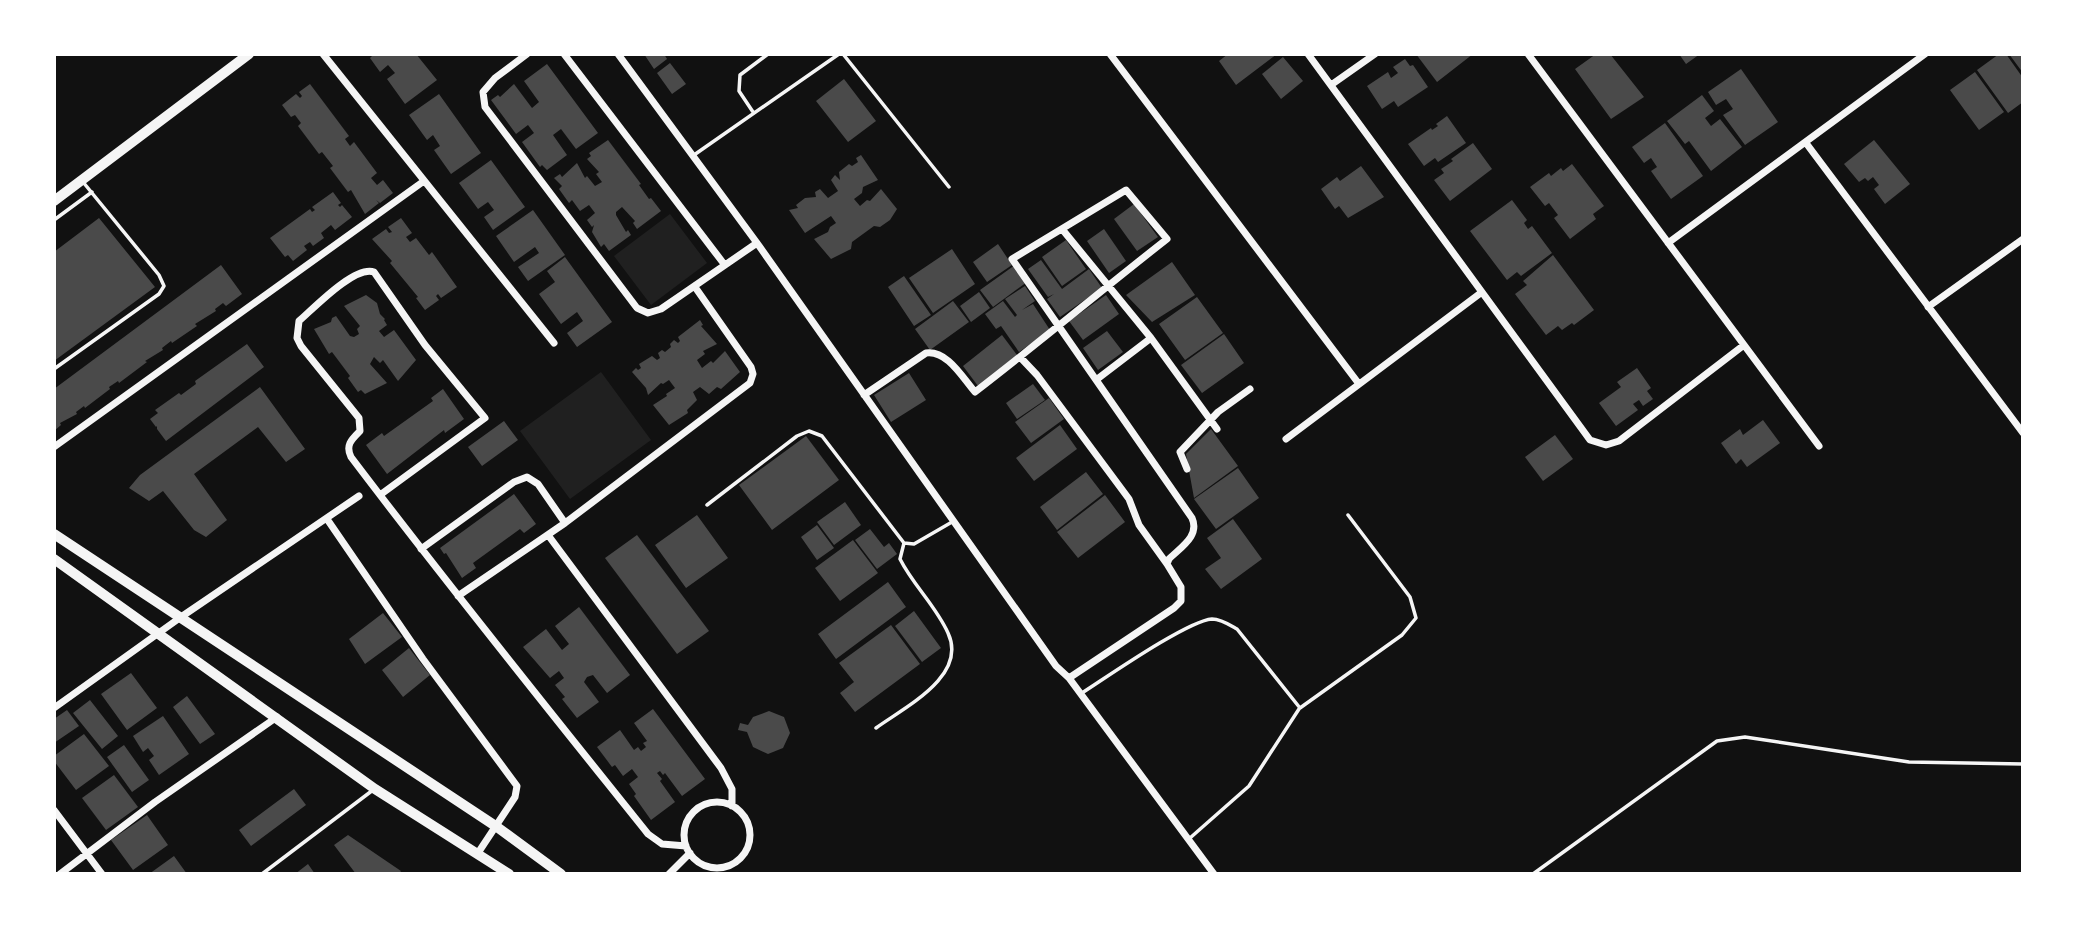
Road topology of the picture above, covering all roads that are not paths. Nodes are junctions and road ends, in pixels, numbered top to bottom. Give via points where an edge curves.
1 (249, 54) edge
2 (323, 54) edge
3 (527, 54) edge
4 (564, 54) edge
5 (618, 54) edge
6 (768, 54) edge
7 (841, 54) edge
8 (1110, 54) edge
9 (1308, 54) edge
10 (1375, 54) edge
11 (1528, 54) edge
12 (1925, 54) edge
13 (1331, 85) junction
14 (753, 112) junction
15 (1806, 143) junction
16 (692, 156) junction
17 (82, 180) junction
18 (424, 181) junction
19 (949, 187) dead end
20 (92, 192) junction
21 (54, 201) edge
22 (54, 220) edge
23 (1062, 229) junction
24 (2023, 239) edge
25 (757, 243) junction
26 (1668, 243) junction
27 (723, 264) junction
28 (1109, 284) junction
29 (695, 287) junction
30 (1482, 292) junction
31 (1928, 307) junction
32 (1057, 325) junction
33 (1151, 338) junction
34 (554, 343) dead end
35 (1744, 345) junction
36 (1020, 357) junction
37 (54, 369) edge
38 (1096, 380) junction
39 (1359, 384) junction
40 (1250, 389) dead end
41 (864, 395) junction
42 (1214, 425) junction
43 (2023, 433) edge
44 (1286, 439) dead end
45 (1819, 446) dead end
46 (54, 447) edge
47 (1187, 469) dead end
48 (380, 495) junction
49 (359, 496) dead end
50 (707, 505) dead end
51 (1348, 515) dead end
52 (327, 519) junction
53 (954, 522) junction
54 (565, 523) junction
55 (54, 534) edge
56 (548, 535) junction
57 (904, 543) junction
58 (421, 549) junction
59 (54, 559) edge
60 (1167, 564) junction
61 (458, 596) junction
62 (181, 617) junction
63 (158, 634) junction
64 (1069, 678) junction
65 (1080, 694) junction
66 (54, 708) edge
67 (1300, 708) junction
68 (277, 717) junction
69 (876, 728) dead end
70 (2023, 764) edge
71 (375, 789) junction
72 (732, 806) junction
73 (54, 810) edge
74 (497, 827) junction
75 (1188, 839) junction
76 (688, 849) junction
77 (87, 853) junction
78 (478, 853) junction
79 (707, 866) junction
80 (496, 870) edge
81 (60, 874) edge
82 (102, 874) edge
83 (262, 874) edge
84 (509, 874) edge
85 (561, 874) edge
86 (669, 874) edge
87 (701, 874) edge
88 (1214, 874) edge
89 (1533, 874) edge

1 - 17 street
2 - 18 street
3 - 29 street via 483,92 485,107 638,308 648,313 661,309
4 - 27 street
5 - 16 street
6 - 14 lane via 740,75 740,91
7 - 14 lane
7 - 19 lane
8 - 39 street
9 - 13 street
10 - 13 street
11 - 26 street
12 - 15 street
13 - 30 street
14 - 16 lane
15 - 26 street
15 - 31 street
16 - 25 street
17 - 20 lane
17 - 21 street
18 - 34 street
18 - 46 street
20 - 22 lane
20 - 37 lane via 164,286
23 - 28 street
23 - 28 street via 1126,190 1167,239
23 - 32 street via 1012,259
24 - 31 street
25 - 27 street
25 - 41 street
26 - 35 street
27 - 29 street
28 - 32 street
28 - 33 street
29 - 54 street via 751,367 750,383
30 - 35 street via 1590,440 1606,445 1619,441
30 - 39 street
31 - 43 street
32 - 36 street
32 - 38 street
33 - 38 street
33 - 42 street
35 - 45 street
36 - 41 street via 975,391 945,358 926,353
36 - 60 street via 1129,499 1139,525
38 - 60 street via 1194,522 1194,534
39 - 44 street
40 - 42 street via 1218,412
41 - 53 street
42 - 47 street via 1180,452
48 - 48 street via 348,450 360,430 359,418 301,346 297,329 299,321 355,274 368,270 485,418
48 - 58 street
49 - 52 street
50 - 57 lane via 809,431 822,436
51 - 67 lane via 1410,597 1416,618 1402,635
52 - 62 street
52 - 74 street via 517,786
53 - 57 lane via 914,544
53 - 64 street
54 - 56 street
54 - 58 street via 538,484 527,477
55 - 62 street
56 - 61 street
56 - 72 street via 721,768 732,789
57 - 69 lane via 900,559 948,633 951,664 939,681
58 - 61 street
59 - 63 street
60 - 64 street via 1181,587 1181,601
61 - 76 street via 648,834 662,844
62 - 63 street
62 - 74 street
63 - 66 street
63 - 68 street
64 - 65 street
65 - 67 lane via 1187,628 1212,619 1237,629
65 - 75 street
67 - 75 lane via 1248,786
68 - 71 street
68 - 77 street
70 - 89 lane via 1936,764 1745,737 1717,741
71 - 78 street
71 - 83 lane
72 - 76 street via 715,802 695,810 684,829
72 - 79 street via 748,825 748,846 734,863
73 - 77 street
74 - 78 street
74 - 85 street
75 - 88 street
76 - 79 street
76 - 86 street
77 - 81 street
77 - 82 street
78 - 80 street
79 - 87 street
80 - 84 street

